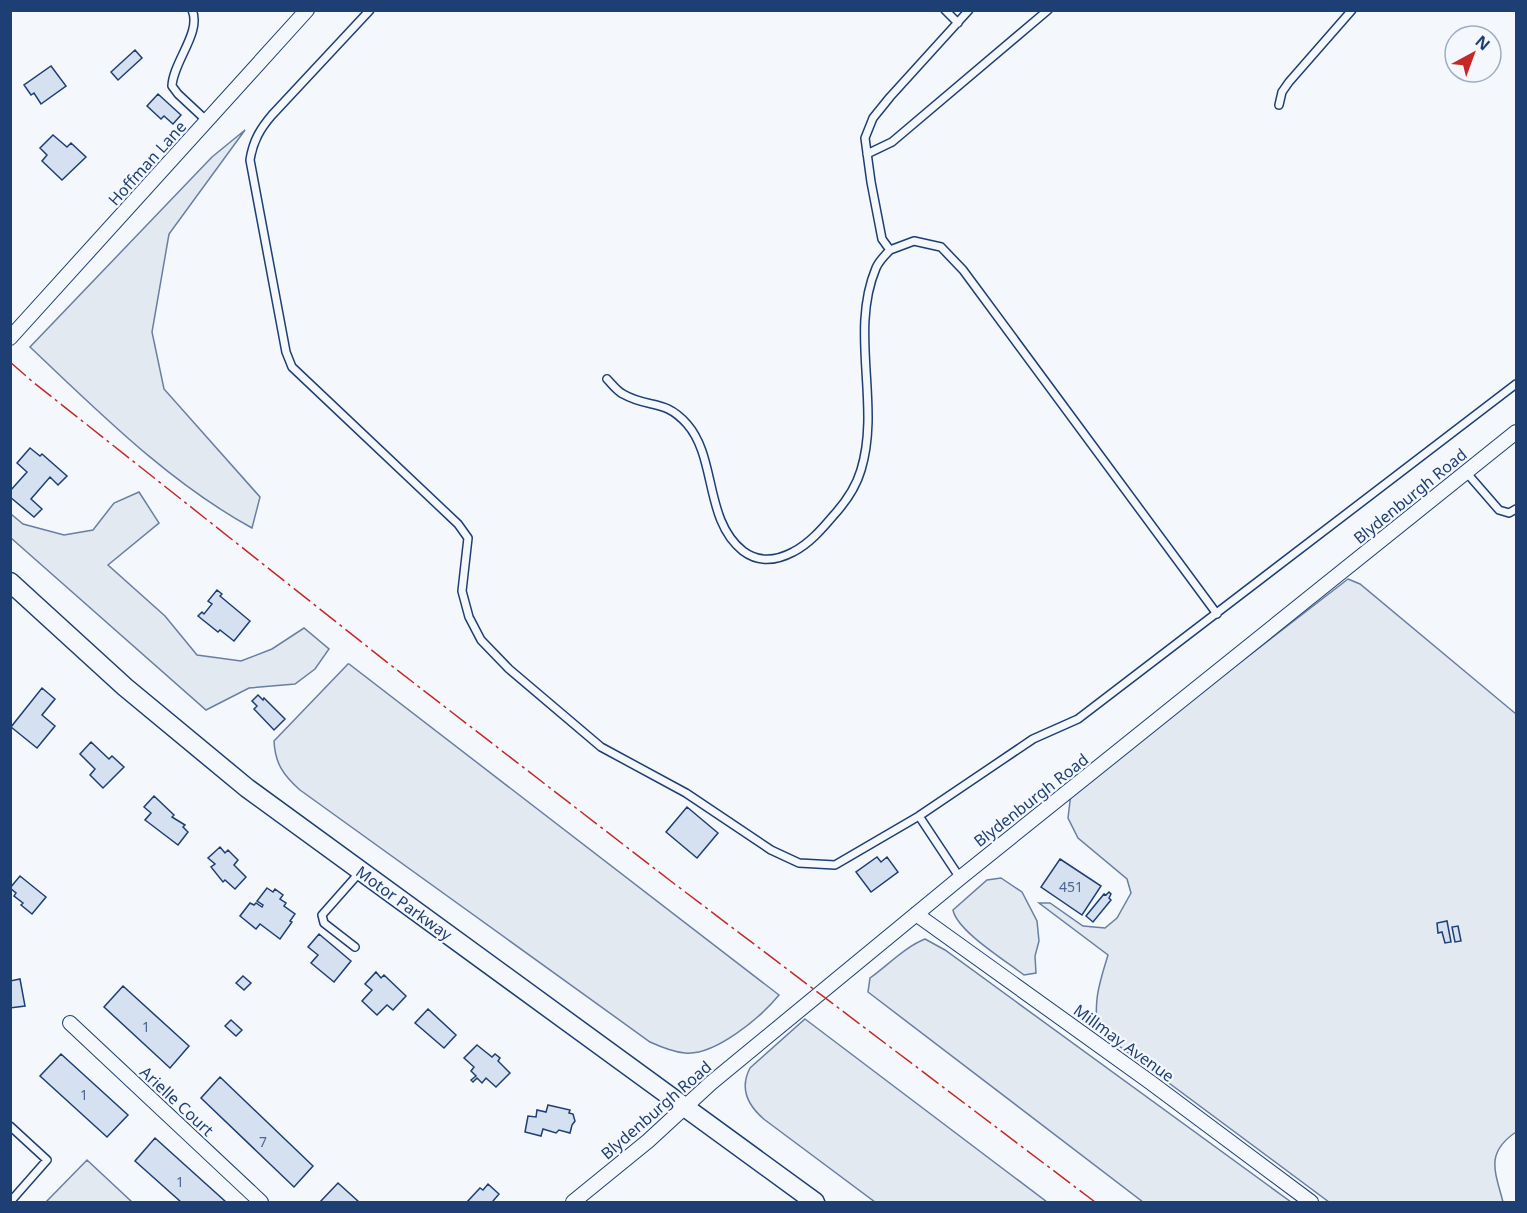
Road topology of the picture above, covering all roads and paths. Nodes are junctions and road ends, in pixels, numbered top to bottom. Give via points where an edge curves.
1 (192, 10) edge
2 (307, 10) edge
3 (370, 10) edge
4 (945, 10) edge
5 (969, 10) edge
6 (1048, 10) edge
7 (1352, 10) edge
8 (958, 23) junction
9 (1279, 105) dead end
10 (207, 121) junction
11 (867, 154) junction
12 (890, 250) junction
13 (10, 338) edge
14 (607, 379) dead end
15 (1516, 384) edge
16 (1516, 432) edge
17 (1466, 472) junction
18 (1516, 509) edge
19 (10, 582) edge
20 (1217, 614) junction
21 (919, 816) junction
22 (360, 872) junction
23 (960, 878) junction
24 (916, 914) junction
25 (355, 947) dead end
26 (70, 1023) dead end
27 (685, 1108) junction
28 (12, 1131) edge
29 (10, 1202) edge
30 (261, 1203) edge
31 (573, 1203) edge
32 (815, 1203) edge
33 (1311, 1203) edge

1 - 10 lane via 195,21 172,86
2 - 10 street, Hoffman Lane
3 - 21 lane via 272,115 253,143 250,160 292,367 458,524 468,538 462,591 481,640 509,669 601,747 686,793 771,850 800,863 835,865
4 - 8 lane
5 - 8 lane
6 - 11 lane via 892,142
7 - 9 lane via 1289,82
8 - 11 lane via 873,118 865,138
10 - 13 street, Hoffman Lane
11 - 12 lane via 882,239
12 - 14 lane via 876,266 869,291 868,426 861,471 847,501 820,531 779,560 760,560 730,539 689,425 672,410 622,394
12 - 20 lane via 914,241 941,247 963,270
15 - 20 lane
16 - 17 street, Blydenburgh Road
17 - 18 lane via 1499,510 1509,513
17 - 23 street, Blydenburgh Road
19 - 22 main road, Motor Parkway via 219,766
20 - 21 lane via 1078,719 1033,739
21 - 23 lane
22 - 25 lane via 322,915 324,923
22 - 27 main road, Motor Parkway
23 - 24 street, Blydenburgh Road
24 - 27 street, Blydenburgh Road
24 - 33 street, Millmay Avenue
26 - 30 street, Arielle Court
27 - 31 street, Blydenburgh Road
27 - 32 main road, Motor Parkway
28 - 29 lane via 47,1160

